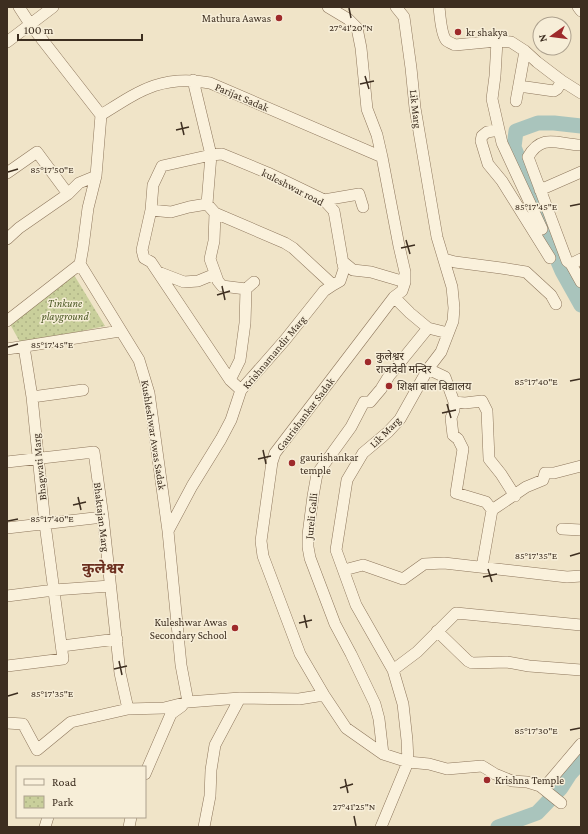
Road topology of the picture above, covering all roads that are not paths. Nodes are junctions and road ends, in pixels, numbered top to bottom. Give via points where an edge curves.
1 (19, 7) edge
2 (53, 7) edge
3 (328, 7) edge
4 (396, 7) edge
5 (439, 7) edge
6 (578, 7) edge
7 (581, 11) edge
8 (405, 12) edge
9 (30, 24) junction
10 (497, 41) junction
11 (7, 42) edge
12 (525, 51) junction
13 (194, 80) junction
14 (562, 81) junction
15 (519, 86) junction
16 (581, 93) edge
17 (516, 101) dead end
18 (101, 115) junction
19 (500, 130) junction
20 (581, 145) edge
21 (210, 155) junction
22 (382, 157) junction
23 (581, 172) edge
24 (7, 173) edge
25 (96, 176) junction
26 (521, 186) junction
27 (540, 190) junction
28 (508, 191) junction
29 (68, 194) junction
30 (324, 200) junction
31 (363, 208) dead end
32 (211, 209) junction
33 (151, 210) junction
34 (537, 225) junction
35 (7, 239) edge
36 (550, 258) dead end
37 (444, 259) junction
38 (581, 259) edge
39 (342, 260) junction
40 (80, 264) junction
41 (571, 264) junction
42 (158, 272) junction
43 (215, 274) junction
44 (405, 282) junction
45 (581, 282) edge
46 (333, 285) junction
47 (394, 297) junction
48 (556, 304) dead end
49 (7, 321) edge
50 (428, 328) junction
51 (120, 331) junction
52 (448, 332) junction
53 (24, 347) junction
54 (7, 349) edge
55 (428, 369) junction
56 (230, 380) junction
57 (83, 390) dead end
58 (241, 390) junction
59 (32, 397) junction
60 (454, 402) junction
61 (39, 458) junction
62 (7, 462) edge
63 (581, 466) edge
64 (515, 496) junction
65 (492, 510) junction
66 (103, 517) junction
67 (45, 524) junction
68 (7, 528) edge
69 (562, 530) dead end
70 (581, 530) edge
71 (168, 532) junction
72 (482, 567) junction
73 (344, 570) junction
74 (581, 576) edge
75 (110, 586) junction
76 (54, 590) junction
77 (7, 596) edge
78 (581, 625) edge
79 (437, 631) junction
80 (116, 639) junction
81 (62, 646) junction
82 (7, 666) edge
83 (393, 670) junction
84 (581, 670) edge
85 (324, 695) junction
86 (240, 698) junction
87 (188, 702) junction
88 (128, 709) junction
89 (7, 723) edge
90 (581, 744) edge
91 (383, 754) junction
92 (408, 762) junction
93 (146, 772) edge
94 (540, 786) junction
95 (561, 803) dead end
96 (204, 827) edge
97 (381, 827) edge

1 - 9 street
2 - 9 street
3 - 22 street via 348,19 357,28 368,109
4 - 8 street, Lik Marg
5 - 10 street via 443,31 450,43 455,45
6 - 7 street
8 - 37 street, Lik Marg via 417,123 436,237
9 - 11 street
9 - 18 street
10 - 12 street via 511,42
10 - 19 street via 492,99
12 - 14 street
12 - 15 street
13 - 18 street, Parijat Sadak via 173,81 147,87
13 - 21 street
13 - 22 street, Parijat Sadak via 210,83
14 - 15 street via 554,91
14 - 16 street
15 - 17 street
18 - 25 street
19 - 26 street via 502,143
19 - 28 street via 484,134 481,141 488,164
20 - 27 street via 557,141 536,146 528,158
21 - 30 street, kuleshwar road via 222,154
21 - 32 street
21 - 33 street, kuleshwar road via 162,166 153,185
22 - 44 street
23 - 27 street
24 - 29 street via 37,152
25 - 29 street via 79,183
25 - 40 street via 88,208
26 - 28 street
26 - 34 street
27 - 41 street via 563,252
28 - 34 street
29 - 35 street
30 - 31 street via 359,194
30 - 39 street, kuleshwar road via 334,211
32 - 33 street via 189,207 171,212
32 - 43 street via 214,241 210,259
32 - 46 street via 285,243
33 - 42 street via 142,250 144,258 151,262
34 - 36 street
37 - 48 street via 526,272 551,295
37 - 52 street, Lik Marg via 452,287 454,308 453,321
38 - 41 street
39 - 44 street via 354,270
39 - 46 street, kuleshwar road via 344,269 340,281
40 - 49 street
40 - 51 street, Kushleshwar Awas Sadak
41 - 45 street
42 - 43 street via 184,282 198,281
42 - 56 street
43 - 56 street via 222,286 250,286 240,360
44 - 47 street, Gaurishankar Sadak via 402,290
46 - 58 street, Krishnamandir Marg via 324,291
47 - 50 street
47 - 85 street, Gaurishankar Sadak via 281,444 272,462 262,541 263,556 300,654
50 - 52 street
50 - 91 street, Jureli Galli via 389,376 382,389 370,402 364,402 351,427 317,474 308,535 310,558 335,624 375,704
51 - 53 street
51 - 71 street, Kushleshwar Awas Sadak via 139,360 149,393
52 - 55 street, Lik Marg via 441,352
53 - 54 street
53 - 59 street, Bhagwati Marg
55 - 60 street via 445,377
55 - 73 street, Lik Marg via 400,419 363,453 347,480 336,550
56 - 58 street
57 - 59 street
58 - 71 street, Krishnamandir Marg via 231,420
59 - 61 street, Bhagwati Marg
60 - 64 street via 482,401 487,411 489,459
60 - 65 street via 450,418 453,435 462,448 456,493 486,502
61 - 62 street
61 - 66 street, Bhaktajan Marg via 94,452
61 - 67 street, Bhagwati Marg
63 - 64 street via 554,474 545,473 543,480 526,487
64 - 65 street
65 - 72 street
66 - 67 street
66 - 75 street, Bhaktajan Marg
67 - 68 street
67 - 76 street, Bhagwati Marg
69 - 70 street
71 - 87 street, Kushleshwar Awas Sadak via 181,665
72 - 73 street via 444,563 424,564 403,579 363,566
72 - 74 street via 567,577
73 - 83 street, Lik Marg via 356,605
75 - 76 street
75 - 80 street, Bhaktajan Marg
76 - 77 street
76 - 81 street, Bhagwati Marg
78 - 79 street via 456,613
79 - 83 street via 417,652
79 - 84 street via 472,663 507,662
80 - 81 street
80 - 88 street, Bhaktajan Marg
81 - 82 street, Bhagwati Marg via 63,659
83 - 92 street, Lik Marg via 403,704
85 - 86 street via 299,698
85 - 91 street, Gaurishankar Sadak via 346,728
86 - 87 street
86 - 96 street via 215,745
87 - 88 street via 164,708
87 - 93 street via 171,714
88 - 89 street via 71,722 37,750 23,724
90 - 94 street via 548,783
91 - 92 street, Gaurishankar Sadak
92 - 94 street, Gaurishankar Sadak via 447,769 482,766 512,781
92 - 97 street, Lik Marg
94 - 95 street, Gaurishankar Sadak

